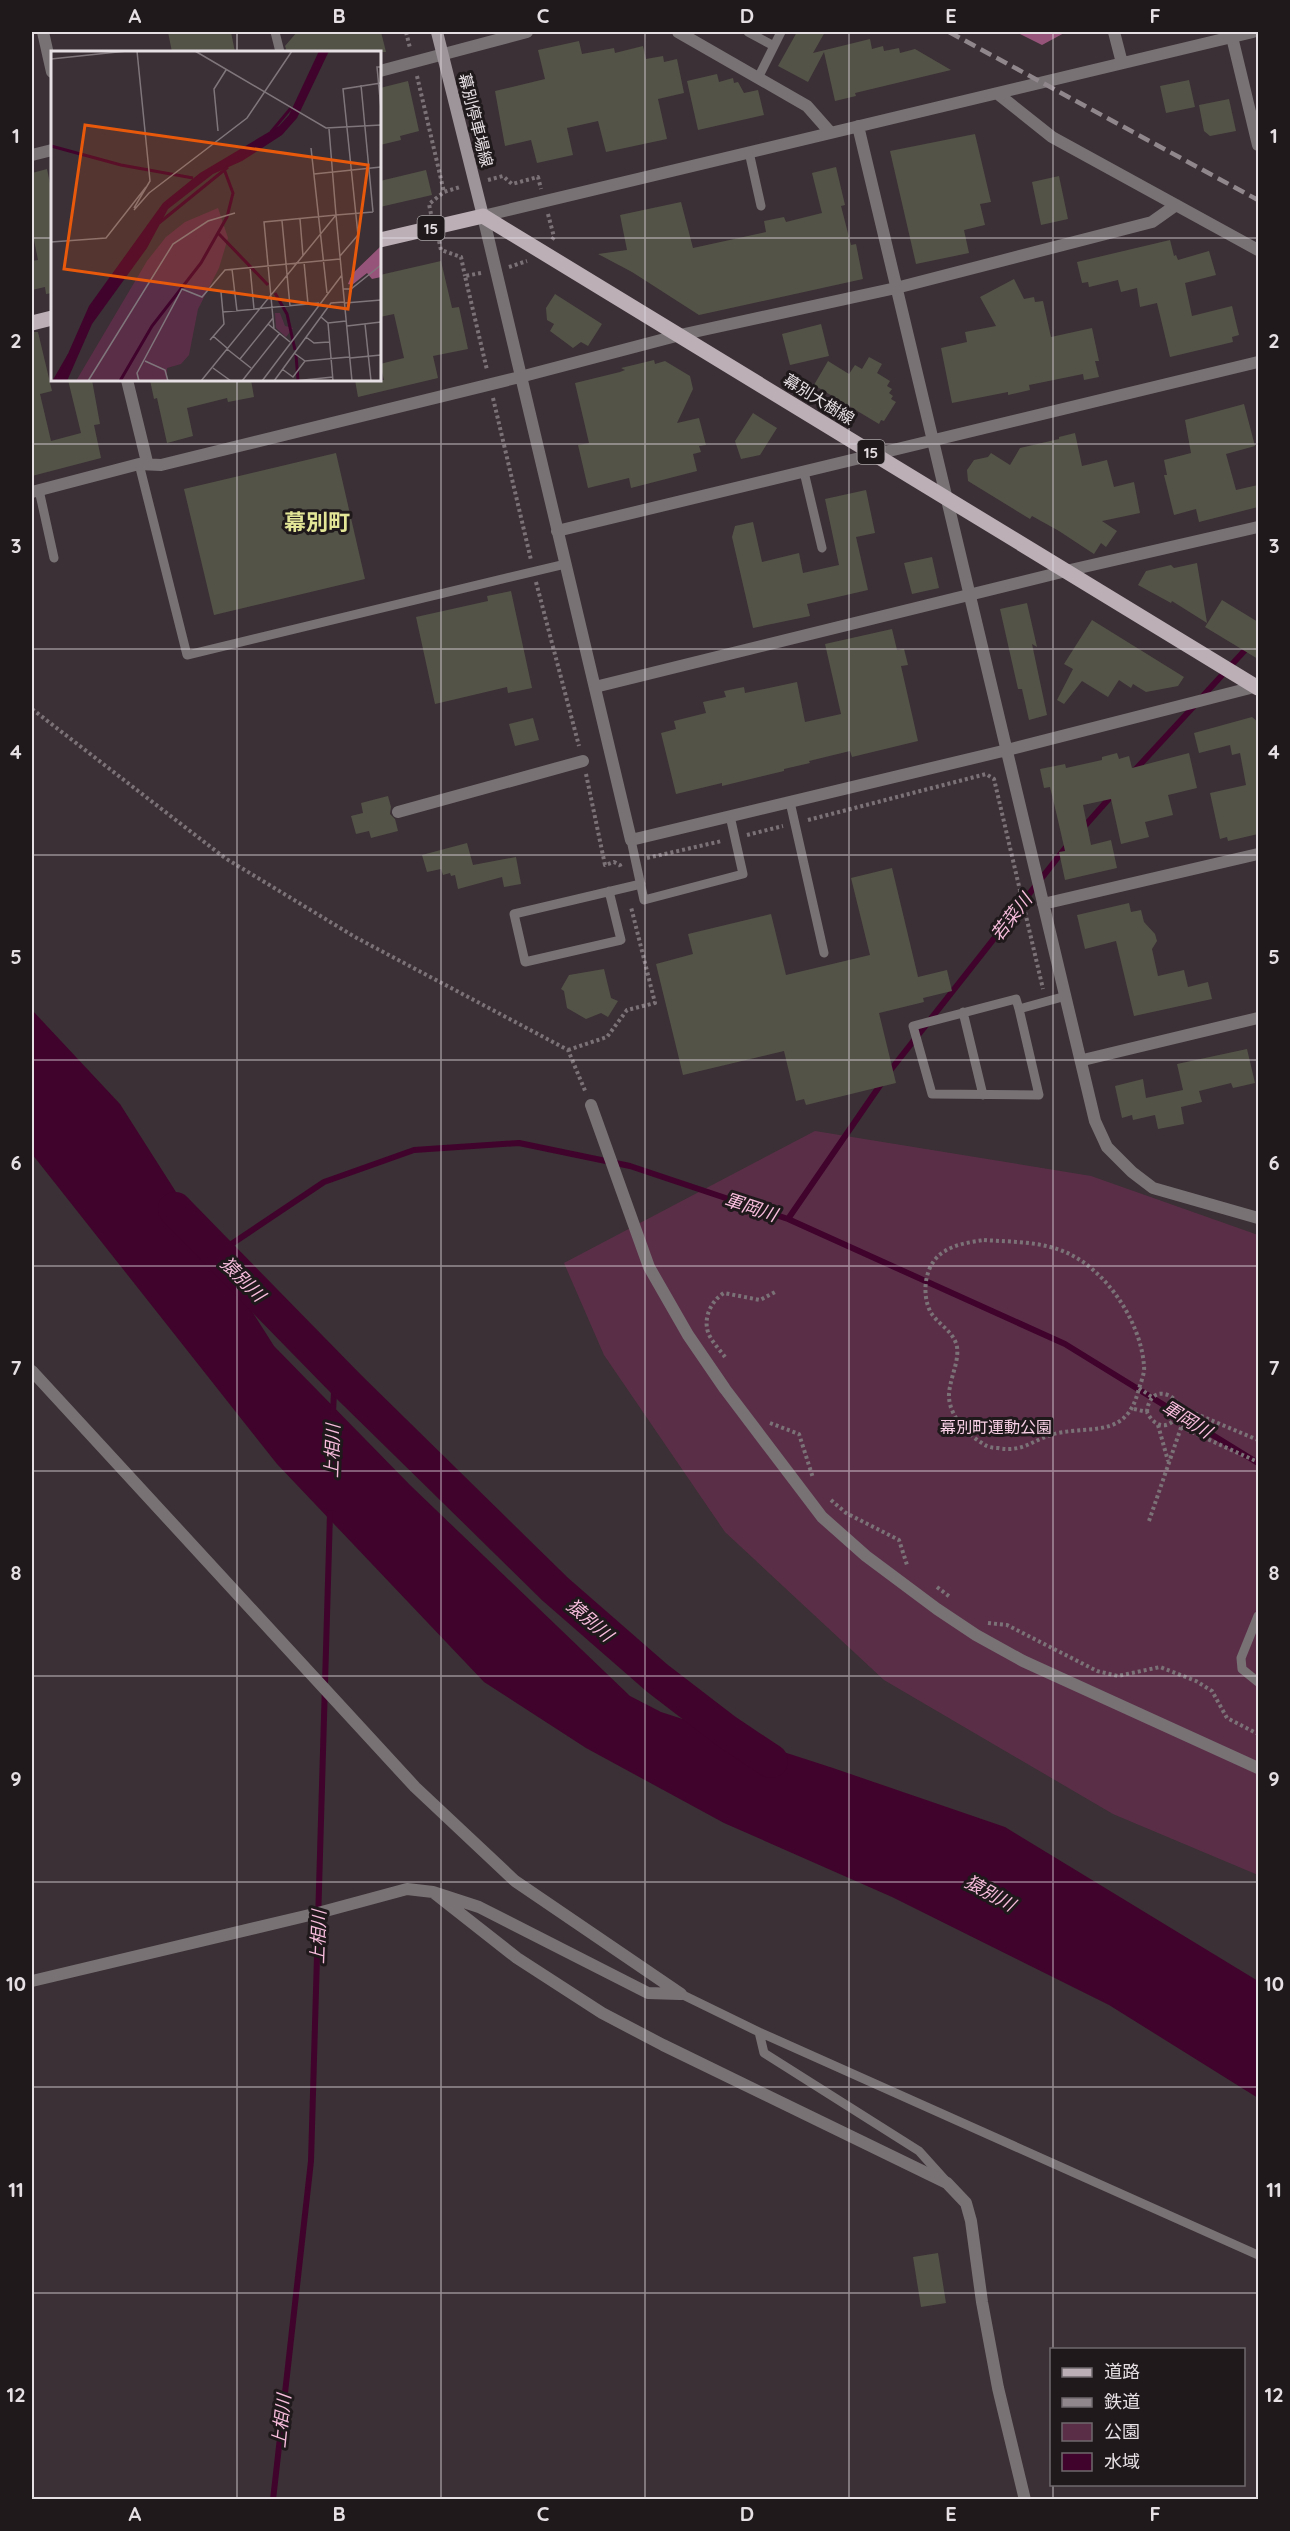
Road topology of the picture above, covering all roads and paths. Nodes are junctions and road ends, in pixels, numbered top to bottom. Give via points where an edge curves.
1 (43, 32) edge
2 (275, 32) edge
3 (405, 32) edge
4 (437, 32) edge
5 (527, 32) edge
6 (678, 32) edge
7 (748, 32) edge
8 (781, 32) edge
9 (1114, 32) edge
10 (1253, 32) edge
11 (1237, 34) edge
12 (774, 46) junction
13 (280, 51) edge
14 (443, 54) junction
15 (414, 62) junction
16 (1122, 63) junction
17 (51, 68) edge
18 (381, 71) edge
19 (758, 78) junction
20 (998, 94) junction
21 (858, 126) junction
22 (830, 132) junction
23 (1258, 145) edge
24 (51, 150) edge
25 (748, 152) junction
26 (32, 155) edge
27 (475, 183) junction
28 (444, 192) junction
29 (544, 201) junction
30 (1176, 205) junction
31 (761, 206) dead end
32 (483, 216) junction
33 (435, 227) junction
34 (381, 240) edge
35 (1258, 250) edge
36 (541, 251) junction
37 (495, 270) junction
38 (465, 276) junction
39 (896, 288) junction
40 (51, 318) edge
41 (32, 323) edge
42 (680, 335) junction
43 (1258, 362) edge
44 (520, 377) junction
45 (126, 381) edge
46 (490, 384) junction
47 (931, 441) junction
48 (875, 455) junction
49 (143, 463) junction
50 (804, 472) junction
51 (35, 491) edge
52 (945, 496) junction
53 (1258, 527) edge
54 (557, 531) junction
55 (822, 548) dead end
56 (54, 558) dead end
57 (565, 564) junction
58 (534, 571) junction
59 (1066, 571) junction
60 (969, 596) junction
61 (595, 687) junction
62 (1258, 687) edge
63 (32, 709) edge
64 (1007, 750) junction
65 (583, 761) junction
66 (790, 802) junction
67 (398, 812) dead end
68 (730, 816) junction
69 (795, 824) junction
70 (735, 838) junction
71 (631, 840) junction
72 (1258, 854) edge
73 (636, 861) junction
74 (620, 865) junction
75 (641, 884) junction
76 (626, 887) junction
77 (609, 891) junction
78 (1043, 904) junction
79 (824, 953) dead end
80 (1066, 996) junction
81 (1046, 1002) junction
82 (1019, 1009) junction
83 (963, 1012) junction
84 (1258, 1017) edge
85 (568, 1050) junction
86 (1083, 1060) junction
87 (983, 1095) junction
88 (591, 1105) joint
89 (1258, 1218) edge
90 (777, 1291) dead end
91 (726, 1359) dead end
92 (32, 1371) edge
93 (1139, 1388) junction
94 (1152, 1397) junction
95 (1134, 1408) junction
96 (1147, 1412) junction
97 (1178, 1415) junction
98 (1184, 1418) junction
99 (769, 1422) dead end
100 (1157, 1424) junction
101 (1181, 1427) junction
102 (1258, 1440) edge
103 (1168, 1461) junction
104 (1258, 1462) edge
105 (813, 1480) dead end
106 (826, 1495) dead end
107 (1149, 1521) dead end
108 (914, 1570) dead end
109 (932, 1583) dead end
110 (959, 1603) dead end
111 (1258, 1617) edge
112 (985, 1623) dead end
113 (1258, 1682) edge
114 (1258, 1734) edge
115 (1258, 1768) edge
116 (433, 1892) junction
117 (32, 1981) edge
118 (681, 1994) junction
119 (759, 2032) junction
120 (947, 2183) junction
121 (1258, 2255) edge
122 (1025, 2499) edge

1 - 17 street
2 - 13 lane
3 - 15 path
4 - 14 main road, 幕別停車場線
5 - 14 street
6 - 19 street
7 - 12 lane
8 - 12 lane
9 - 16 street
10 - 11 street
11 - 16 street
11 - 23 street
12 - 19 lane
14 - 15 street
14 - 27 main road, 幕別停車場線
15 - 18 street
15 - 28 path
16 - 20 street
19 - 22 street via 807,106
20 - 21 street
20 - 30 street via 1052,137
21 - 22 street
21 - 39 street
22 - 25 street
24 - 26 street
25 - 29 street
25 - 31 lane
27 - 28 path
27 - 29 path via 503,176 512,184 538,177
27 - 32 main road, 幕別停車場線
28 - 33 path via 429,204
29 - 32 street
29 - 36 path via 554,237
30 - 35 street
30 - 39 street via 1152,222
32 - 33 main road, 15
32 - 36 main road, 幕別大樹線 / 15
32 - 37 street
33 - 34 main road, 15
33 - 38 path via 441,250 461,257
36 - 37 path via 523,264
36 - 42 main road, 幕別大樹線 / 15
37 - 38 path
37 - 44 street
38 - 46 path
39 - 42 street
39 - 47 street
40 - 41 main road
42 - 44 street
42 - 48 main road, 幕別大樹線 / 15
43 - 47 street
44 - 46 street
44 - 54 street
45 - 49 street
46 - 49 street via 160,465
46 - 58 path
47 - 48 street
47 - 52 street
48 - 50 street
48 - 52 main road, 幕別大樹線 / 15
49 - 51 street
49 - 58 lane via 187,655
50 - 54 street
50 - 55 lane
51 - 56 lane
52 - 59 main road, 幕別大樹線 / 15
52 - 60 street
53 - 59 street
54 - 57 street
57 - 58 lane
57 - 61 street
58 - 65 path
59 - 60 street
59 - 62 main road, 幕別大樹線 / 15
60 - 61 street
60 - 64 street
61 - 71 street
62 - 64 street
63 - 85 path via 225,858 355,937
64 - 66 street
64 - 78 street
65 - 67 street
65 - 74 path via 605,865
66 - 68 street
66 - 69 lane
68 - 70 lane
68 - 71 street
69 - 70 path
69 - 79 lane
69 - 81 path via 986,774 994,779
70 - 73 path
70 - 75 lane via 743,874 644,900
71 - 73 lane
72 - 78 street
73 - 74 path
73 - 75 lane
74 - 76 path
75 - 76 lane
76 - 77 lane
76 - 85 path via 656,1003 627,1010 608,1037
77 - 77 lane via 621,940 525,962 514,914
78 - 80 street
80 - 81 lane
80 - 86 street
81 - 82 lane
82 - 83 lane via 1016,999
82 - 87 lane via 1039,1095
83 - 87 lane
83 - 87 lane via 913,1026 932,1094
84 - 86 street
85 - 88 path
86 - 89 street via 1095,1121 1107,1147 1132,1172 1153,1188
88 - 115 street via 649,1267 719,1380 822,1516 866,1556 976,1635 1023,1661
90 - 91 path via 760,1300 724,1293 715,1298 708,1314 708,1332
92 - 118 street via 415,1787 515,1881
93 - 94 path
93 - 95 path
93 - 95 path via 1145,1368 1139,1337 1119,1299 1096,1272 1065,1252 1032,1243 984,1240 943,1251 932,1263 924,1296 931,1313 947,1328 957,1346 949,1390 953,1416 986,1446 1013,1451 1056,1434 1099,1430 1120,1422
94 - 96 path
94 - 97 path via 1168,1394 1178,1406
95 - 96 path
96 - 100 path
97 - 98 path
97 - 100 path via 1173,1422
98 - 101 path
98 - 102 path via 1187,1410
99 - 105 path via 798,1434
100 - 103 path
101 - 103 path
101 - 104 path
103 - 107 path
106 - 108 path via 846,1513 899,1540 905,1564
109 - 110 path
111 - 113 lane via 1241,1658 1242,1669
112 - 114 path via 1007,1625 1097,1671 1118,1676 1160,1667 1196,1681 1212,1691 1227,1718
116 - 117 street via 407,1889
116 - 118 street via 479,1907 648,1993
116 - 120 street via 517,1958 602,2013
118 - 119 lane
119 - 120 lane via 764,2053 920,2151
119 - 121 lane
120 - 122 street via 966,2204 971,2222 998,2388

